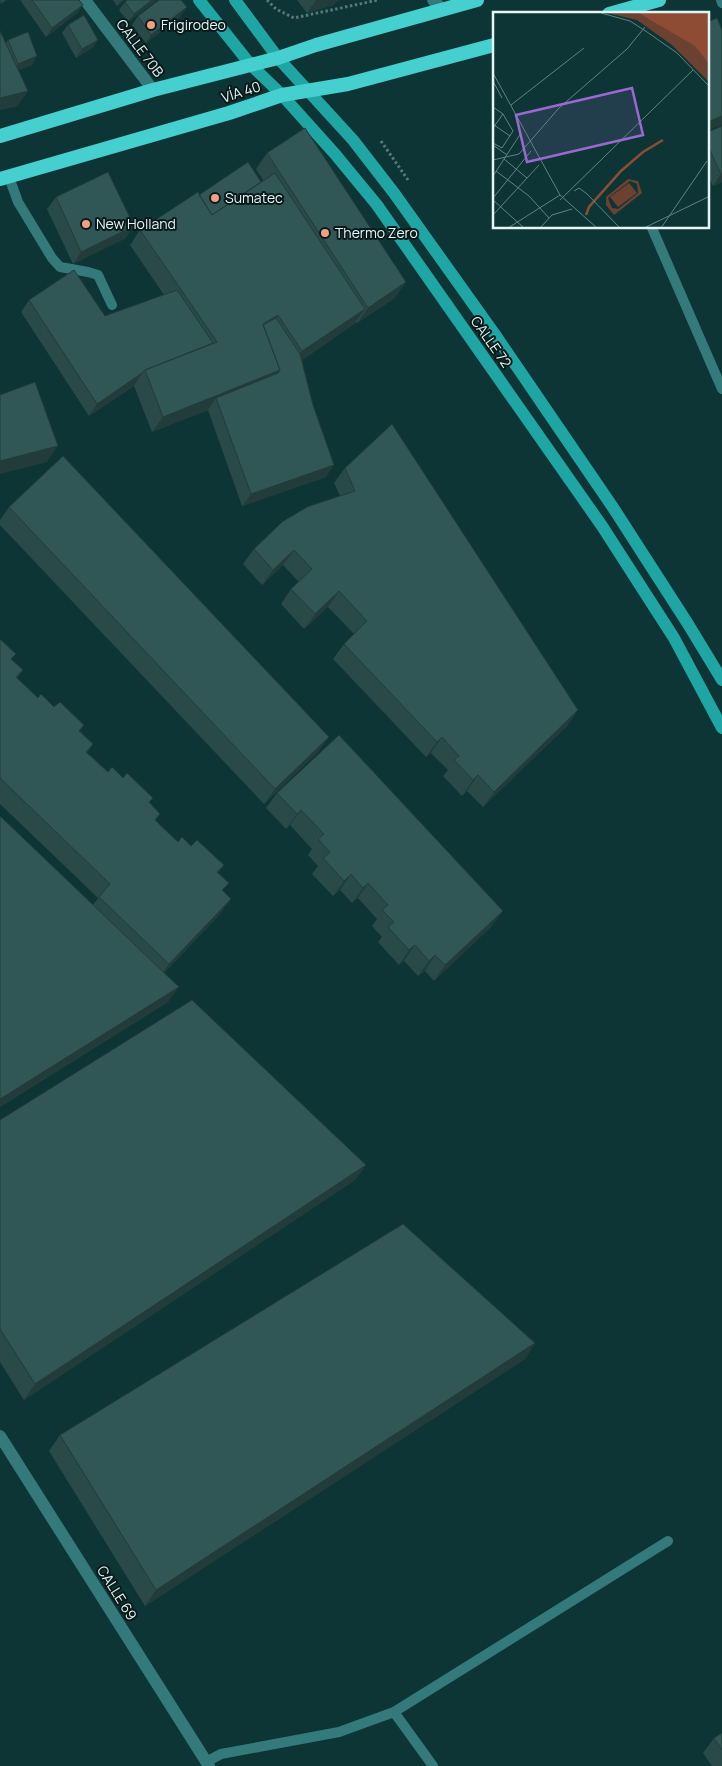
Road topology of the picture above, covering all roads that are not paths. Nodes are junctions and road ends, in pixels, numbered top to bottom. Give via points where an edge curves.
1 (85, 0) edge
2 (199, 0) edge
3 (235, 0) edge
4 (477, 0) edge
5 (659, 0) edge
6 (438, 5) edge
7 (616, 12) edge
8 (493, 45) edge
9 (278, 58) junction
10 (250, 64) junction
11 (153, 90) junction
12 (306, 90) junction
13 (282, 95) junction
14 (0, 136) edge
15 (5, 178) edge
16 (652, 229) edge
17 (112, 305) dead end
18 (722, 389) edge
19 (722, 680) edge
20 (722, 728) edge
21 (0, 1436) edge
22 (668, 1541) dead end
23 (394, 1712) junction
24 (208, 1764) edge
25 (433, 1766) edge

1 - 11 street, CALLE 70B
2 - 10 main road, CALLE 72
3 - 9 main road, CALLE 72
4 - 6 highway, VÍA 40
5 - 7 highway
6 - 9 highway, VÍA 40
8 - 12 highway, VÍA 40 via 348,84
9 - 10 highway, VÍA 40
9 - 12 main road, CALLE 72
10 - 11 highway, VÍA 40
10 - 13 main road, CALLE 72
11 - 14 highway, VÍA 40
12 - 13 highway, VÍA 40
12 - 19 main road, CALLE 72 via 353,140 394,193 496,336 614,509
13 - 15 highway, VÍA 40
13 - 20 main road, CALLE 72 via 377,205 527,417 674,638
15 - 17 lane via 52,258 60,267 98,275
16 - 18 lane
21 - 24 street, CALLE 69
22 - 23 lane
23 - 24 lane via 339,1732 221,1754
23 - 25 lane

